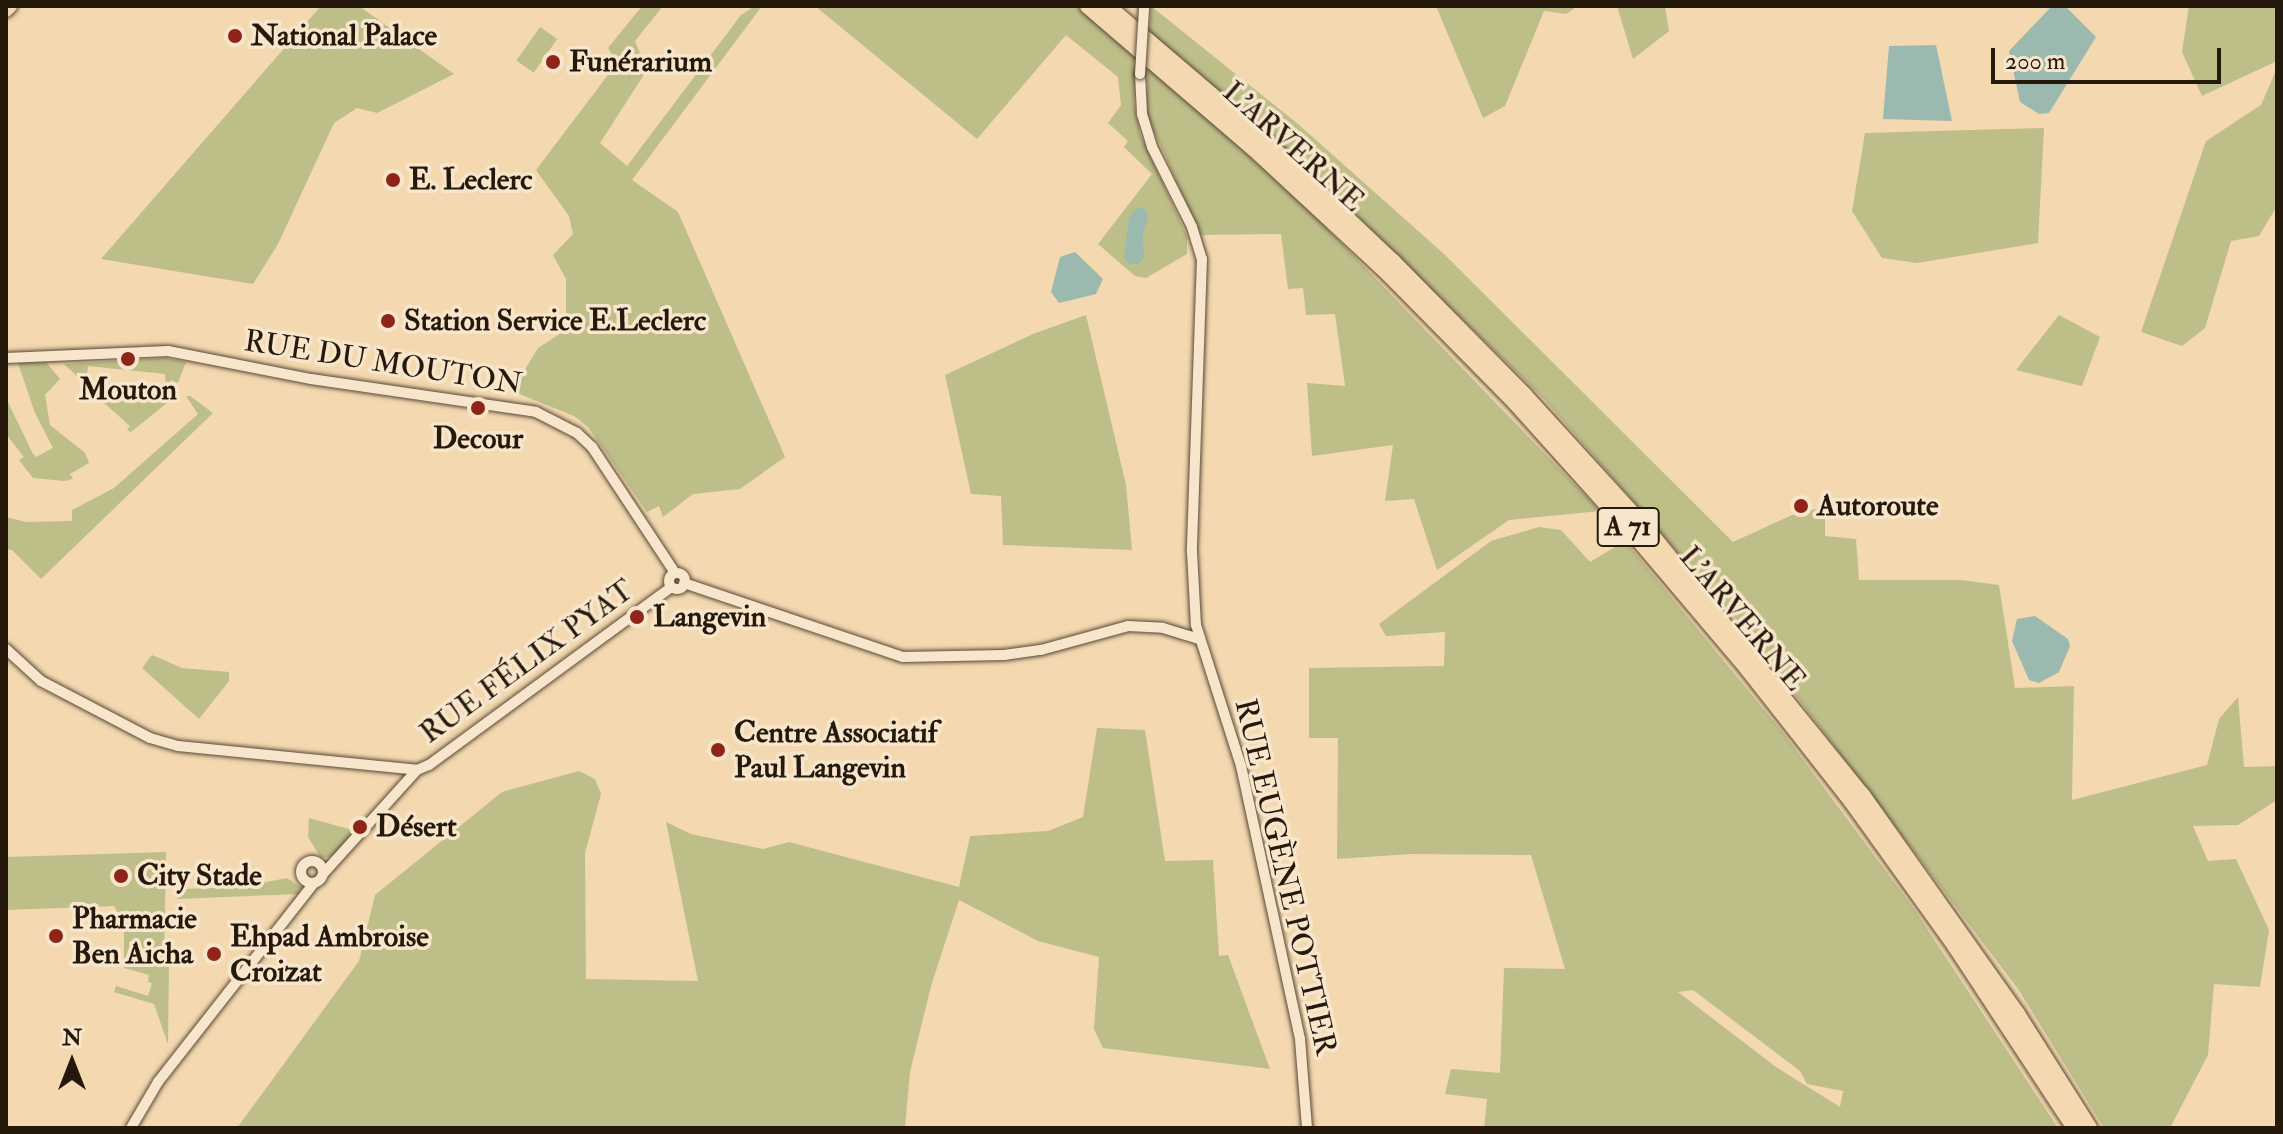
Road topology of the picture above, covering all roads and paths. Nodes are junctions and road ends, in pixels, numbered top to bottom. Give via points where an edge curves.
1 (1088, 6) edge
2 (1107, 6) edge
3 (1144, 7) edge
4 (6, 358) edge
5 (675, 573) junction
6 (684, 583) junction
7 (671, 587) junction
8 (1199, 639) junction
9 (6, 649) edge
10 (417, 770) junction
11 (323, 870) junction
12 (310, 882) junction
13 (131, 1128) edge
14 (1307, 1128) edge
15 (2075, 1128) edge
16 (2089, 1128) edge

1 - 15 highway, L'ARVERNE / A 71 via 1388,273 1619,517 1862,815
2 - 16 highway, L'ARVERNE / A 71 via 1266,142 1393,262 1648,531 1880,819 2017,1014
3 - 8 street, RUE EUGÈNE POTTIER, bridge via 1142,114 1152,147 1192,227 1204,274 1192,552
4 - 5 street, RUE DU MOUTON via 168,351 311,379 536,412 592,447
5 - 6 street via 682,574
5 - 7 street
6 - 7 street
6 - 8 street via 903,657 1041,650 1128,626 1163,628
7 - 10 street, RUE FÉLIX PYAT
8 - 14 street, RUE EUGÈNE POTTIER via 1244,781 1300,1039
9 - 10 street, RUE FÉLIX PYAT via 41,681 150,738 178,746
10 - 11 street via 339,860
11 - 12 street
11 - 12 street via 312,860 304,864 301,875
12 - 13 street via 305,897 185,1046

